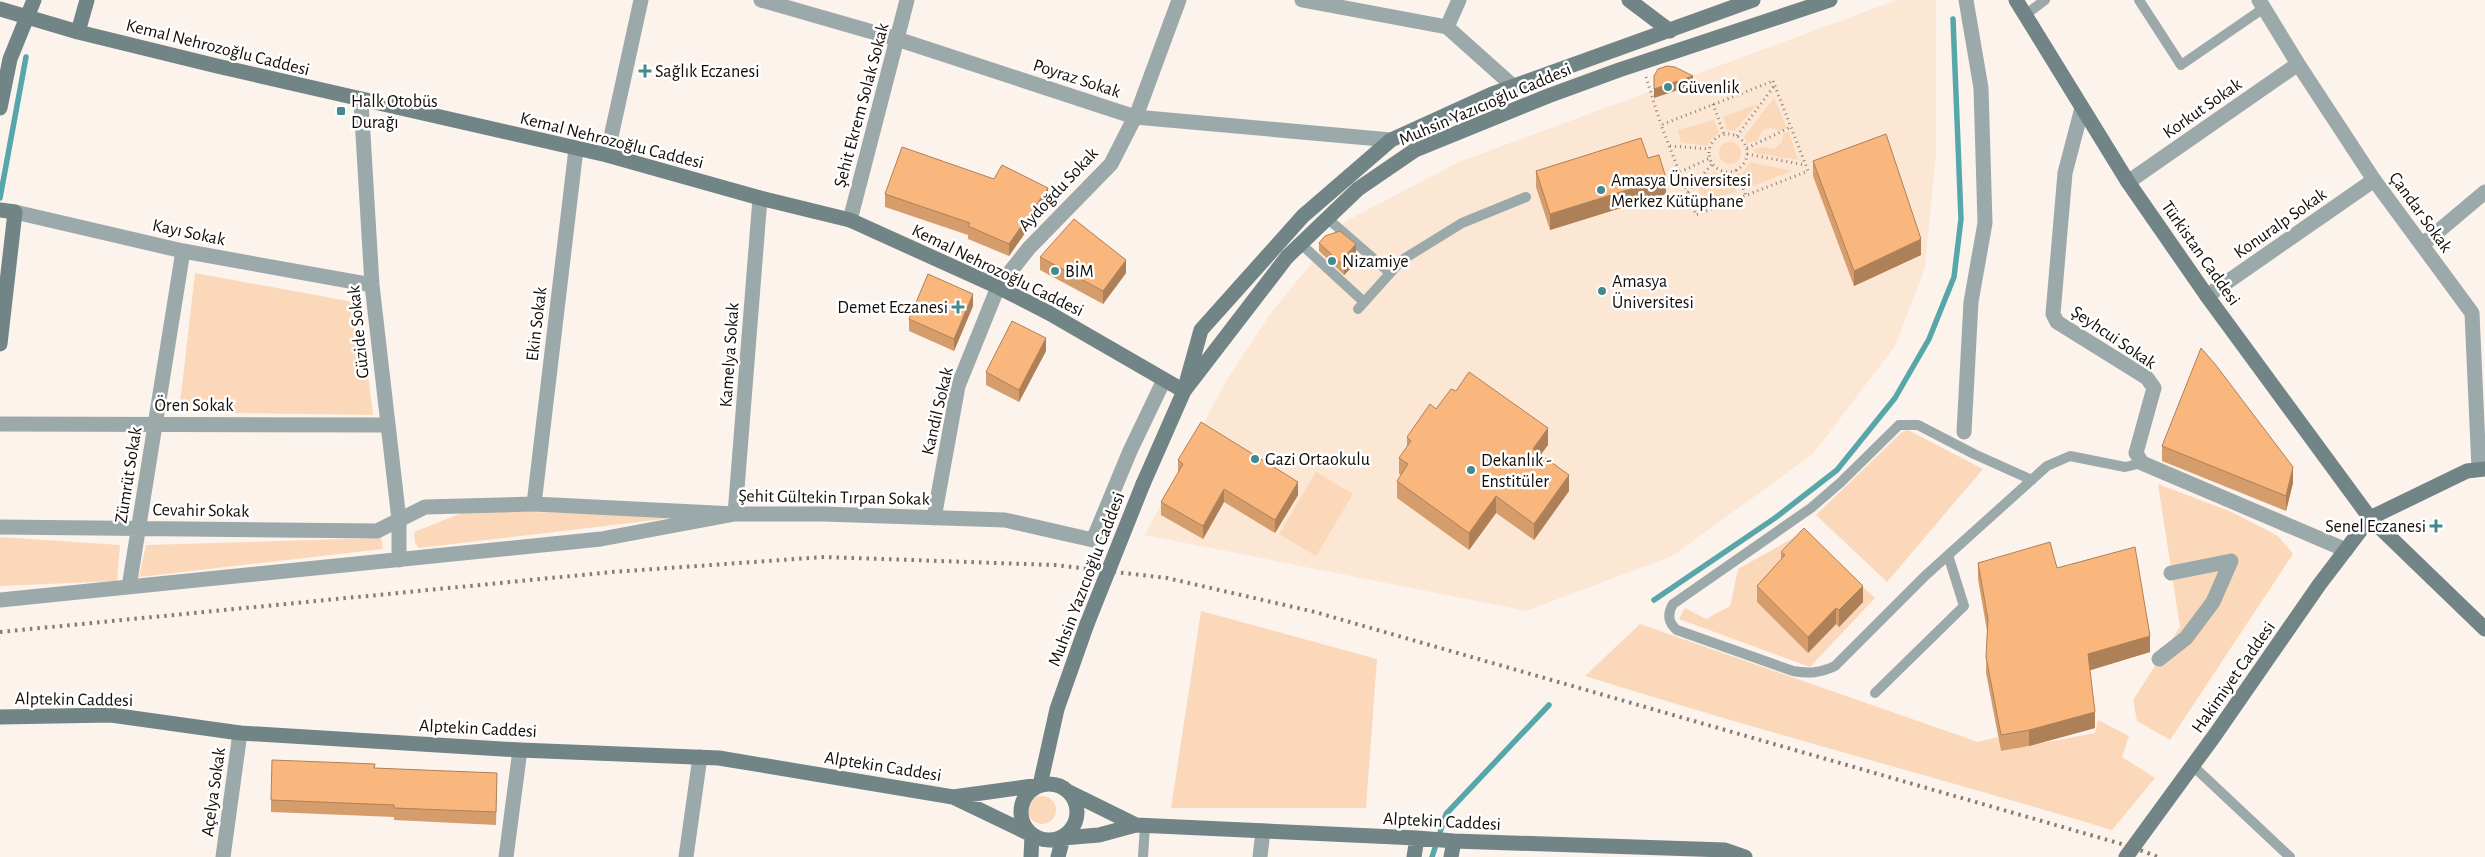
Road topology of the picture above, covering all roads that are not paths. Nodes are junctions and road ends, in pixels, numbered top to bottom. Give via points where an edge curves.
1 (34, 0) edge
2 (87, 0) edge
3 (642, 0) edge
4 (761, 0) edge
5 (907, 0) edge
6 (1179, 0) edge
7 (1302, 0) edge
8 (1458, 0) edge
9 (1629, 0) edge
10 (1753, 0) edge
11 (1830, 0) edge
12 (1966, 0) edge
13 (2016, 0) edge
14 (2045, 0) edge
15 (2139, 0) edge
16 (2262, 4) edge
17 (0, 9) edge
18 (2025, 15) junction
19 (0, 17) edge
20 (28, 17) junction
21 (1447, 27) junction
22 (1670, 31) junction
23 (78, 32) junction
24 (897, 39) junction
25 (2298, 64) junction
26 (1513, 86) junction
27 (361, 101) junction
28 (0, 108) edge
29 (2082, 108) junction
30 (1135, 117) junction
31 (1391, 140) junction
32 (576, 148) junction
33 (607, 155) junction
34 (2374, 180) junction
35 (2128, 182) junction
36 (2485, 192) edge
37 (1526, 197) dead end
38 (760, 198) junction
39 (8, 211) edge
40 (1328, 218) junction
41 (850, 220) junction
42 (1301, 244) junction
43 (2422, 245) junction
44 (183, 251) junction
45 (1390, 273) junction
46 (372, 285) junction
47 (998, 287) junction
48 (2207, 296) junction
49 (2478, 312) edge
50 (0, 344) edge
51 (1164, 380) junction
52 (1184, 391) junction
53 (0, 424) edge
54 (155, 424) junction
55 (388, 425) junction
56 (1964, 432) dead end
57 (2142, 463) junction
58 (2482, 469) edge
59 (2032, 480) junction
60 (534, 504) junction
61 (735, 514) junction
62 (934, 518) junction
63 (2370, 518) junction
64 (399, 520) junction
65 (0, 527) edge
66 (138, 529) junction
67 (2346, 550) junction
68 (1948, 555) junction
69 (399, 560) junction
70 (2171, 573) dead end
71 (129, 587) junction
72 (0, 600) edge
73 (2485, 629) edge
74 (2159, 659) dead end
75 (1875, 693) dead end
76 (0, 717) edge
77 (240, 733) junction
78 (520, 750) junction
79 (700, 757) junction
80 (2193, 766) junction
81 (1040, 785) junction
82 (1069, 792) junction
83 (953, 797) junction
84 (1141, 825) junction
85 (1263, 831) junction
86 (1032, 835) junction
87 (1062, 838) junction
88 (1417, 838) junction
89 (1454, 841) junction
90 (1644, 852) edge
91 (223, 857) edge
92 (506, 857) edge
93 (686, 857) edge
94 (1031, 857) edge
95 (1058, 857) edge
96 (1144, 857) edge
97 (1260, 857) edge
98 (1414, 857) edge
99 (1451, 857) edge
100 (1746, 857) edge
101 (2126, 857) edge
102 (2290, 857) edge

1 - 20 street
2 - 23 street
3 - 33 street
4 - 24 street, Poyraz Sokak
5 - 24 street, Şehit Ekrem Solak Sokak
6 - 30 street, Aydoğdu Sokak
7 - 21 street
8 - 21 street
9 - 22 street
10 - 22 street, Muhsin Yazıcıoğlu Caddesi
11 - 40 street, Muhsin Yazıcıoğlu Caddesi via 1641,62 1415,150 1358,189
12 - 56 street via 1981,88 1985,223 1972,302
13 - 18 street, Türkistan Caddesi
14 - 18 lane
15 - 16 lane via 2182,66
16 - 25 street, Çandar Sokak
17 - 20 street, Kemal Nehrozoğlu Caddesi
18 - 29 street, Türkistan Caddesi
19 - 20 street
20 - 23 street, Kemal Nehrozoğlu Caddesi
20 - 28 street via 10,59
21 - 26 street
22 - 26 street, Muhsin Yazıcıoğlu Caddesi
23 - 27 street, Kemal Nehrozoğlu Caddesi
24 - 30 street, Poyraz Sokak
24 - 41 street, Şehit Ekrem Solak Sokak
25 - 34 street, Çandar Sokak
25 - 35 street, Korkut Sokak
26 - 31 street, Muhsin Yazıcıoğlu Caddesi
27 - 32 street, Kemal Nehrozoğlu Caddesi
27 - 46 street, Güzide Sokak
29 - 35 street, Türkistan Caddesi
29 - 57 street, Şeyhcui Sokak via 2064,173 2053,314 2057,322 2147,378 2154,388 2136,453
30 - 31 street, Poyraz Sokak
30 - 47 street, Aydoğdu Sokak via 1111,164 1029,248
31 - 52 street, Muhsin Yazıcıoğlu Caddesi via 1303,216 1201,330
32 - 33 street, Kemal Nehrozoğlu Caddesi
32 - 60 street, Ekin Sokak
33 - 38 street, Kemal Nehrozoğlu Caddesi
34 - 43 street, Çandar Sokak
34 - 48 street, Konuralp Sokak
35 - 48 street, Türkistan Caddesi
36 - 43 street
37 - 45 lane via 1462,223 1402,260
38 - 41 street, Kemal Nehrozoğlu Caddesi
38 - 61 street, Kamelya Sokak
39 - 44 street, Kayı Sokak
39 - 50 street
40 - 42 street, Muhsin Yazıcıoğlu Caddesi
40 - 45 lane
41 - 47 street, Kemal Nehrozoğlu Caddesi
42 - 45 lane via 1361,305
42 - 52 street, Muhsin Yazıcıoğlu Caddesi via 1287,257
43 - 49 street, Çandar Sokak
44 - 46 street, Kayı Sokak
44 - 54 street, Zümrüt Sokak
46 - 55 street, Güzide Sokak
47 - 51 street, Kemal Nehrozoğlu Caddesi
47 - 62 street, Kandil Sokak via 958,386
48 - 63 street, Türkistan Caddesi
49 - 58 street, Çandar Sokak
51 - 52 street, Kemal Nehrozoğlu Caddesi
51 - 62 street, Şehit Gültekin Tırpan Sokak via 1093,540 1005,520
52 - 81 street, Muhsin Yazıcıoğlu Caddesi, bridge via 1088,624 1057,709
53 - 54 street, Ören Sokak
54 - 55 street, Ören Sokak
54 - 66 street, Zümrüt Sokak
55 - 64 street, Güzide Sokak
57 - 59 lane via 2125,467 2070,456 2047,466
57 - 67 street
58 - 63 street via 2467,471
59 - 68 lane
59 - 68 lane via 1918,425 1899,425 1811,508 1673,604 1669,617 1677,630 1793,672 1816,673 1835,666
60 - 61 street, Şehit Gültekin Tırpan Sokak
60 - 64 street, Şehit Gültekin Tırpan Sokak via 425,507
61 - 62 street, Şehit Gültekin Tırpan Sokak
61 - 69 street via 601,539
63 - 67 street, Hakimiyet Caddesi
63 - 73 street, Türkistan Caddesi
64 - 66 street, Cevahir Sokak via 377,531
64 - 69 street, Güzide Sokak
65 - 66 street, Cevahir Sokak
66 - 71 street, Zümrüt Sokak
67 - 80 street, Hakimiyet Caddesi
68 - 75 lane via 1964,606
69 - 71 street
70 - 74 street via 2231,561 2213,602 2186,638
71 - 72 street
76 - 77 street, Alptekin Caddesi via 111,715
77 - 78 street, Alptekin Caddesi
77 - 91 street, Açelya Sokak
78 - 79 street, Alptekin Caddesi
78 - 92 street
79 - 83 street, Alptekin Caddesi
79 - 93 street
80 - 101 street, Hakimiyet Caddesi
80 - 102 lane
81 - 82 street via 1054,784
81 - 83 street
81 - 86 street via 1029,792 1021,810 1022,819
82 - 84 street
82 - 87 street via 1074,799 1077,816 1075,825
83 - 86 street
84 - 85 street, Alptekin Caddesi
84 - 87 street
84 - 96 lane
85 - 88 street, Alptekin Caddesi
85 - 97 street
86 - 87 street via 1047,841
86 - 94 street
87 - 95 street
88 - 89 street, Alptekin Caddesi
88 - 98 street
89 - 90 street, Alptekin Caddesi
89 - 99 street
90 - 100 street, Alptekin Caddesi via 1725,850

